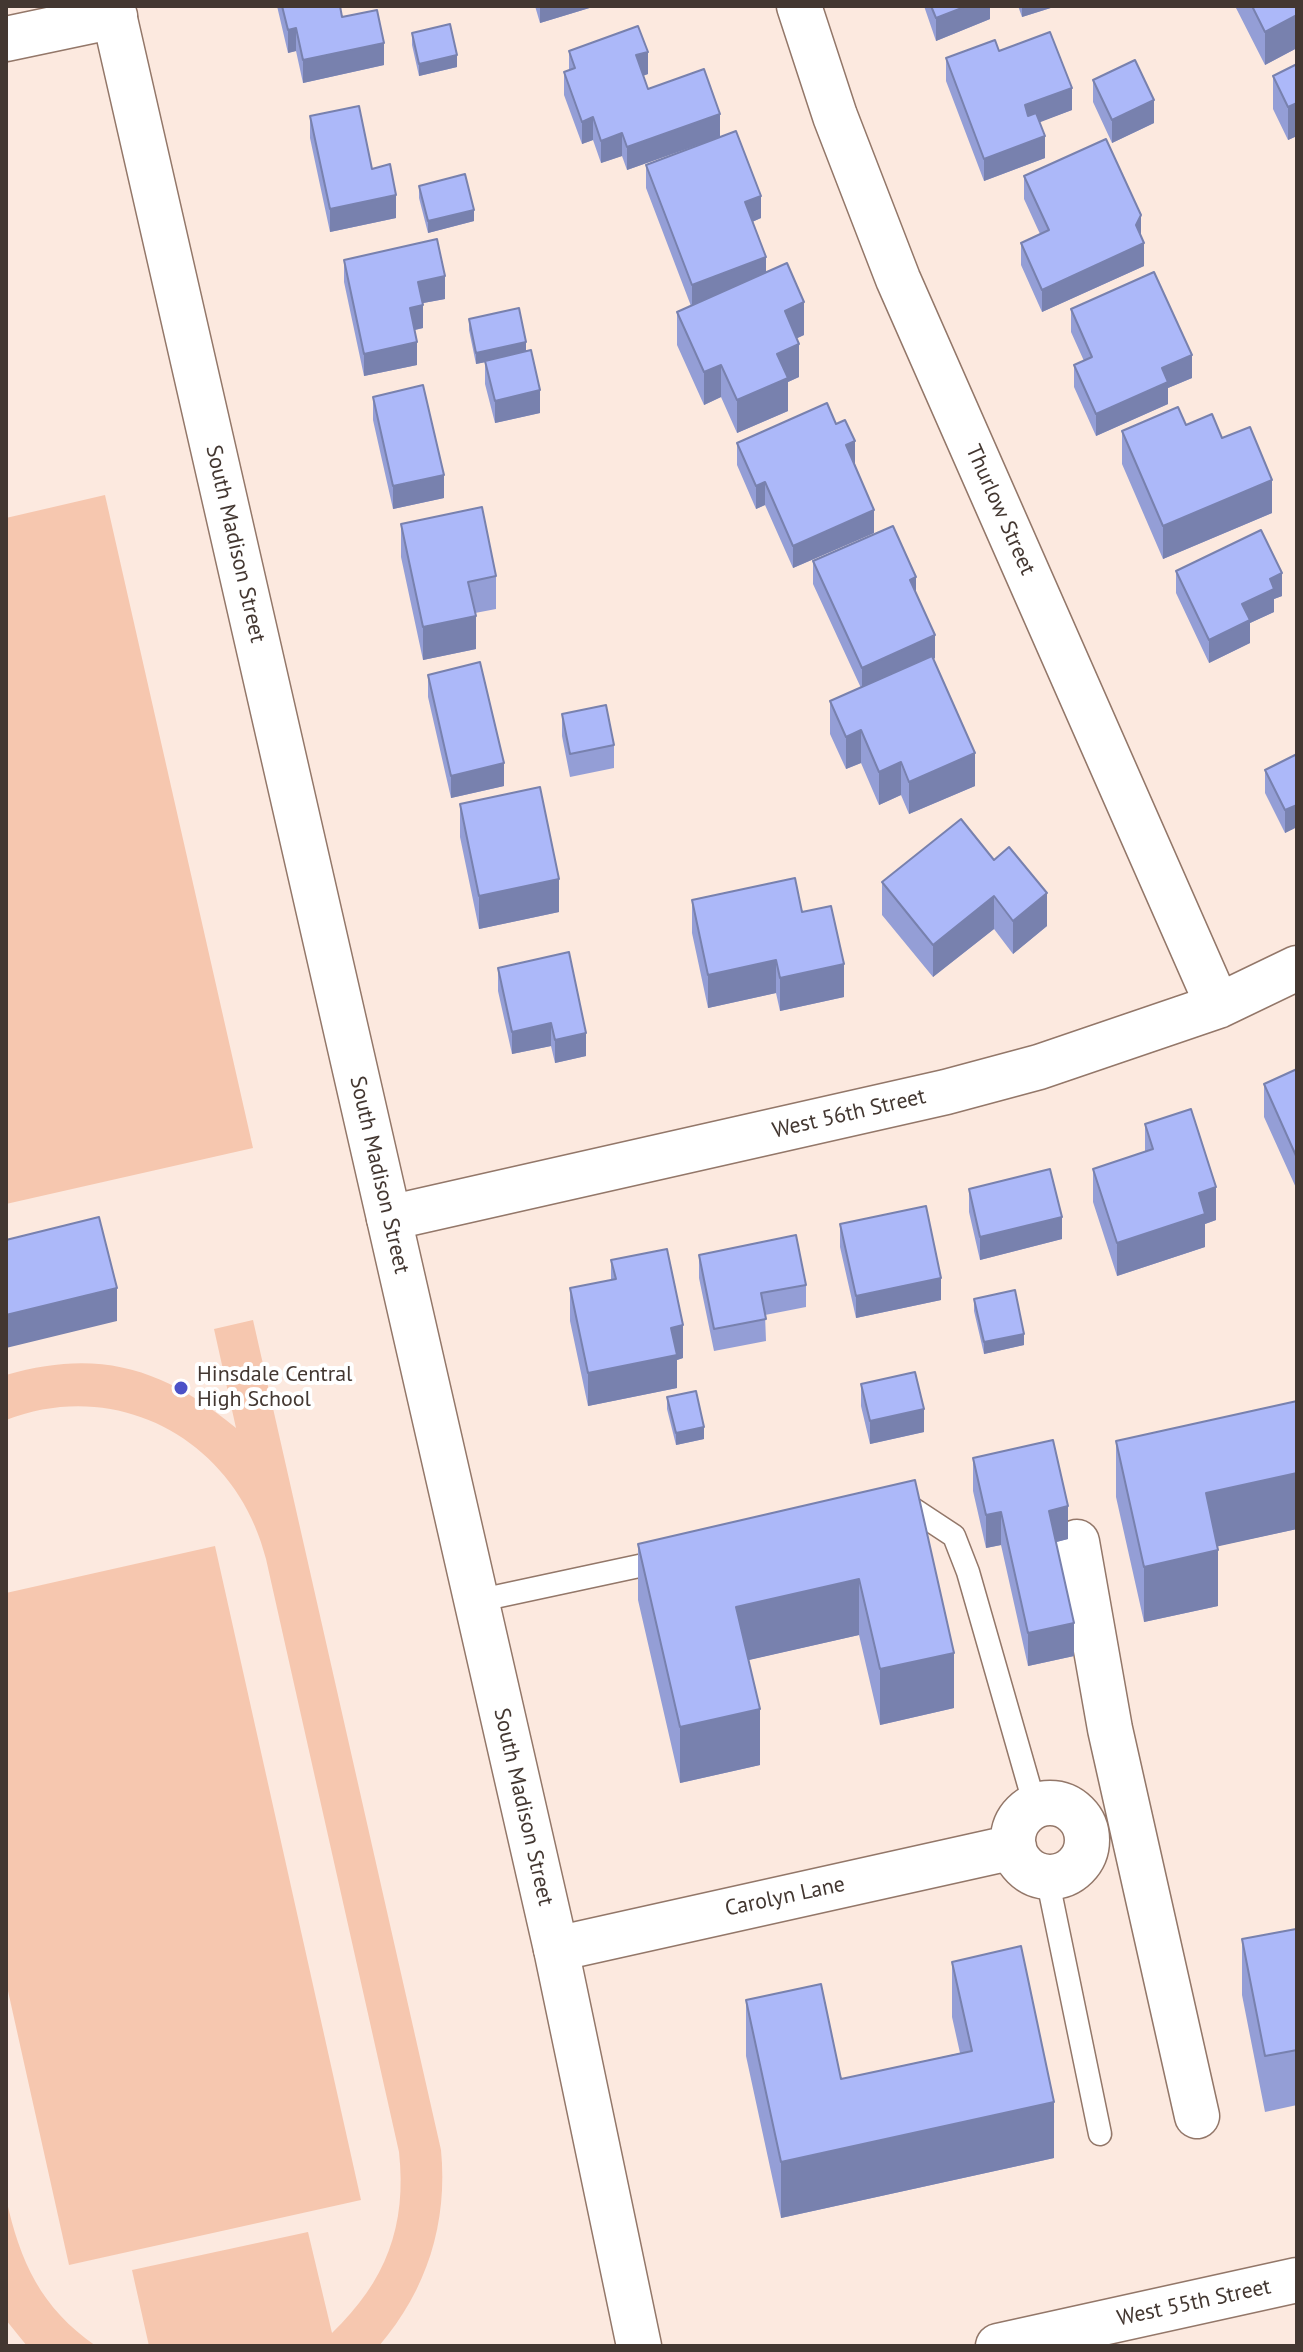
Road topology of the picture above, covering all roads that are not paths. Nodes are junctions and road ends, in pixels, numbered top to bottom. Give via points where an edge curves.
1 (799, 6) edge
2 (114, 11) edge
3 (6, 39) edge
4 (1297, 968) edge
5 (1218, 1006) junction
6 (389, 1218) junction
7 (879, 1514) edge
8 (1077, 1542) dead end
9 (695, 1554) edge
10 (476, 1601) junction
11 (1035, 1806) junction
12 (1130, 1820) junction
13 (1086, 1830) junction
14 (1014, 1847) junction
15 (1047, 1877) junction
16 (556, 1949) junction
17 (1197, 2116) dead end
18 (1100, 2134) dead end
19 (1297, 2280) edge
20 (639, 2346) edge
21 (998, 2346) edge

1 - 5 street, Thurlow Street via 898,279
2 - 3 street
2 - 6 street, South Madison Street
4 - 5 street, West 56th Street
5 - 6 street, West 56th Street via 1039,1067 946,1092
6 - 10 street, South Madison Street
7 - 11 lane via 910,1507 954,1536
8 - 12 street
9 - 10 lane
10 - 16 street, South Madison Street
11 - 13 street via 1060,1804 1072,1810
11 - 14 street via 1017,1823
12 - 13 street
12 - 17 street
13 - 15 street via 1079,1864
14 - 15 street via 1025,1867
14 - 16 street, Carolyn Lane
15 - 18 lane
16 - 20 street, South Madison Street
19 - 21 street, West 55th Street

